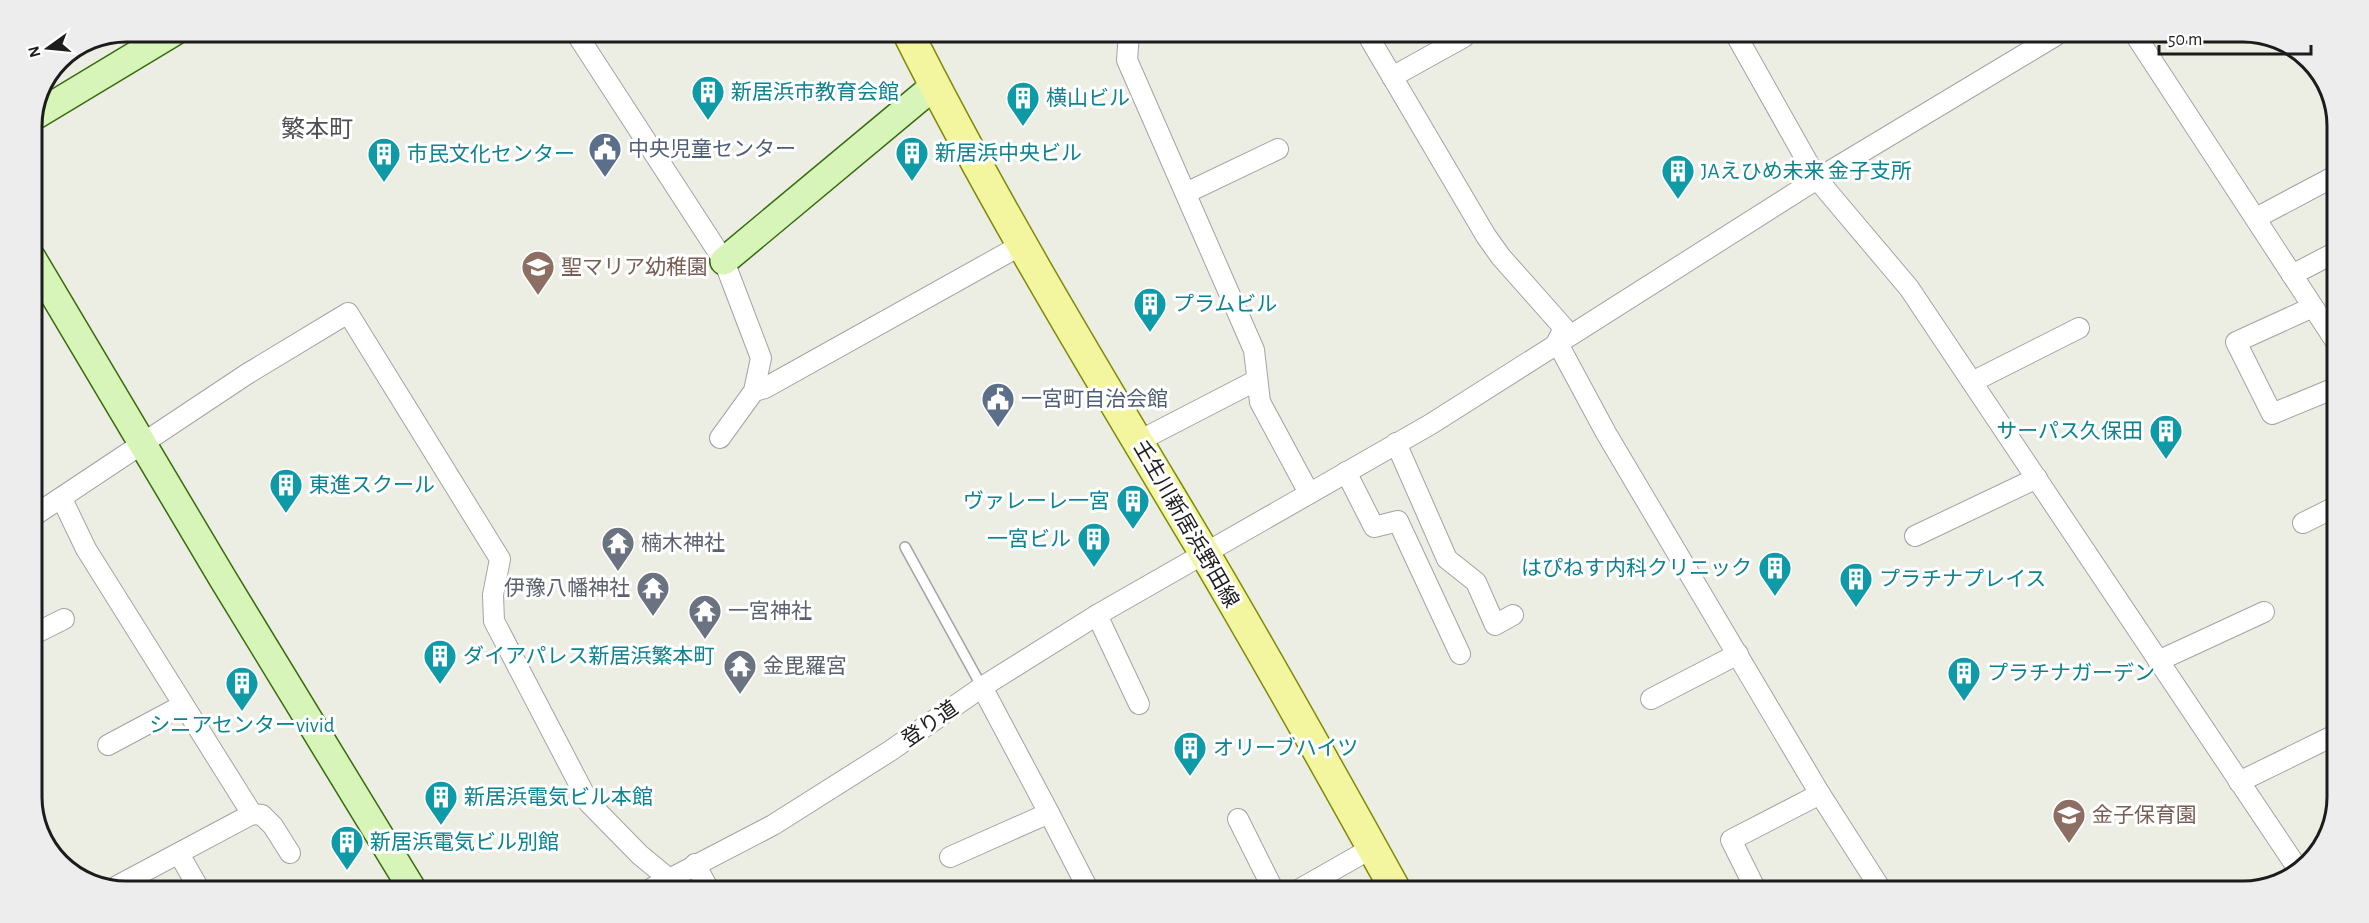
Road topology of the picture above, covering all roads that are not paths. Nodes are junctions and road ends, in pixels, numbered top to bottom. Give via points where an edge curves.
1 (157, 42) edge
2 (582, 42) edge
3 (912, 42) edge
4 (1128, 42) edge
5 (1372, 42) edge
6 (1455, 42) edge
7 (1740, 42) edge
8 (2045, 42) edge
9 (2140, 42) edge
10 (1392, 77) junction
11 (934, 86) junction
12 (44, 110) edge
13 (1278, 149) dead end
14 (1817, 179) junction
15 (2327, 180) edge
16 (1186, 192) junction
17 (2256, 218) junction
18 (1023, 244) junction
19 (2327, 257) edge
20 (724, 261) junction
21 (42, 275) edge
22 (2292, 275) junction
23 (2313, 307) junction
24 (2079, 328) dead end
25 (2327, 328) edge
26 (1557, 342) junction
27 (1257, 380) junction
28 (1972, 382) junction
29 (754, 391) junction
30 (2327, 391) edge
31 (720, 438) dead end
32 (1137, 442) junction
33 (142, 443) junction
34 (1396, 443) junction
35 (1346, 472) junction
36 (2037, 478) junction
37 (1309, 493) junction
38 (62, 499) junction
39 (42, 511) edge
40 (2327, 511) edge
41 (2303, 523) dead end
42 (1915, 536) dead end
43 (905, 547) dead end
44 (1204, 553) junction
45 (2264, 612) dead end
46 (1097, 615) junction
47 (1513, 615) dead end
48 (64, 619) dead end
49 (42, 630) edge
50 (1460, 654) dead end
51 (1738, 654) junction
52 (2158, 661) junction
53 (982, 687) junction
54 (1651, 699) dead end
55 (1139, 704) dead end
56 (183, 705) junction
57 (2327, 739) edge
58 (108, 746) dead end
59 (2239, 782) junction
60 (1820, 794) junction
61 (1049, 813) junction
62 (252, 814) junction
63 (1238, 819) dead end
64 (1372, 848) junction
65 (290, 853) dead end
66 (179, 854) junction
67 (950, 857) dead end
68 (695, 864) junction
69 (2294, 864) edge
70 (127, 881) edge
71 (195, 881) edge
72 (407, 881) edge
73 (659, 881) edge
74 (664, 881) edge
75 (704, 881) edge
76 (1084, 881) edge
77 (1269, 881) edge
78 (1314, 881) edge
79 (1390, 881) edge
80 (1752, 881) edge
81 (1875, 881) edge

1 - 12 street
2 - 20 street
3 - 11 main road, 壬生川新居浜野田線
4 - 16 street via 1127,60
5 - 10 street
6 - 10 street
7 - 14 street
8 - 14 street, 登り道
9 - 17 street
10 - 26 street via 1486,236 1564,328
11 - 18 main road, 壬生川新居浜野田線
11 - 20 street
13 - 16 street
14 - 26 street, 登り道
14 - 28 street via 1909,288
15 - 17 street
16 - 27 street via 1254,350
17 - 22 street
18 - 29 street
18 - 32 main road, 壬生川新居浜野田線
19 - 22 street
20 - 29 street via 761,358
21 - 33 street
22 - 23 street
23 - 25 street
23 - 30 street via 2236,342 2272,414
24 - 28 street
26 - 34 street, 登り道
26 - 51 street via 1606,433
27 - 32 street
27 - 37 street via 1260,402
28 - 36 street
29 - 31 street
32 - 44 main road, 壬生川新居浜野田線
33 - 38 street
33 - 72 street
33 - 73 street via 348,313 500,559 493,596 494,621 590,803 640,855
34 - 35 street, 登り道
34 - 47 street via 1447,558 1476,582 1494,625
35 - 37 street, 登り道
35 - 50 street via 1374,527 1398,520
36 - 42 street
36 - 52 street
37 - 44 street, 登り道
38 - 39 street
38 - 56 street via 86,549
40 - 41 street
43 - 53 lane
44 - 46 street, 登り道
44 - 64 main road, 壬生川新居浜野田線
45 - 52 street
46 - 53 street, 登り道
46 - 55 street
48 - 49 street
51 - 54 street
51 - 60 street
52 - 59 street
53 - 61 street
53 - 68 street, 登り道 via 773,825
56 - 58 street
56 - 62 street
57 - 59 street
59 - 69 street
60 - 80 street via 1731,840
60 - 81 street
61 - 67 street
61 - 76 street
62 - 65 street via 262,815 273,826
62 - 66 street
63 - 77 street
64 - 78 street
64 - 79 main road, 壬生川新居浜野田線
66 - 70 street
66 - 71 street
68 - 74 street, 登り道
68 - 75 street

